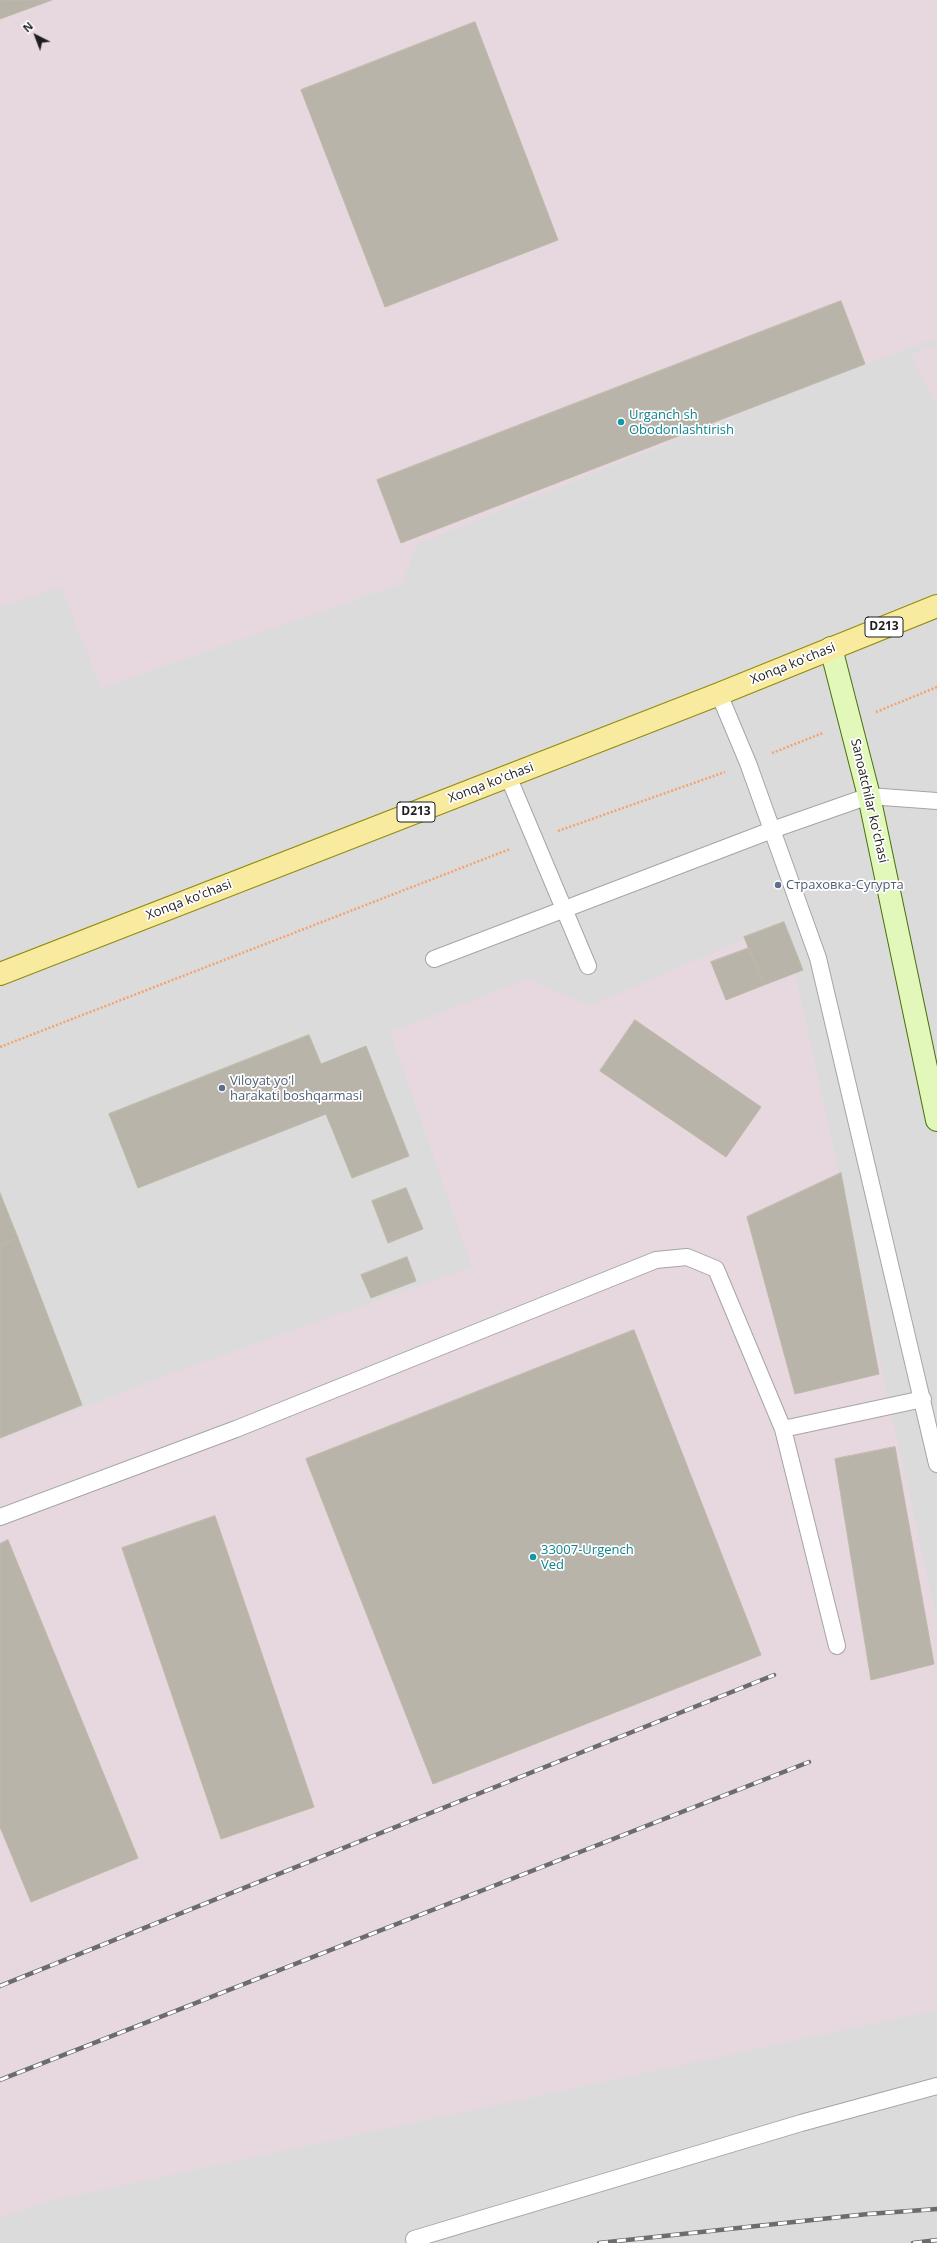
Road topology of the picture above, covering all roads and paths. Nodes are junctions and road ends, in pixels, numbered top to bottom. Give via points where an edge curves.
1 (937, 606) edge
2 (831, 648) junction
3 (937, 687) edge
4 (719, 694) junction
5 (851, 722) junction
6 (748, 763) junction
7 (508, 776) junction
8 (869, 796) junction
9 (937, 801) edge
10 (772, 830) junction
11 (533, 840) junction
12 (563, 910) junction
13 (434, 959) dead end
14 (588, 966) dead end
15 (0, 974) edge
16 (0, 1047) edge
17 (937, 1120) edge
18 (923, 1400) junction
19 (783, 1429) junction
20 (937, 1464) edge
21 (0, 1516) edge
22 (837, 1646) dead end
23 (937, 2086) edge
24 (414, 2239) dead end

1 - 2 main road, Xonqa ko'chasi / D213
2 - 4 main road, Xonqa ko'chasi / D213
2 - 5 main road, Sanoatchilar ko'chasi
3 - 5 path
4 - 6 lane
4 - 7 main road, Xonqa ko'chasi / D213
5 - 6 path
5 - 8 main road, Sanoatchilar ko'chasi
6 - 10 lane
6 - 11 path
7 - 11 lane
7 - 15 main road, Xonqa ko'chasi / D213
8 - 9 lane
8 - 10 lane
8 - 17 main road, Sanoatchilar ko'chasi
10 - 12 lane
10 - 18 lane via 818,958
11 - 12 lane
11 - 16 path
12 - 13 lane
12 - 14 lane
18 - 19 lane
18 - 20 lane
19 - 21 lane via 716,1269 687,1257 656,1260 236,1429
19 - 22 lane
23 - 24 lane via 801,2123

